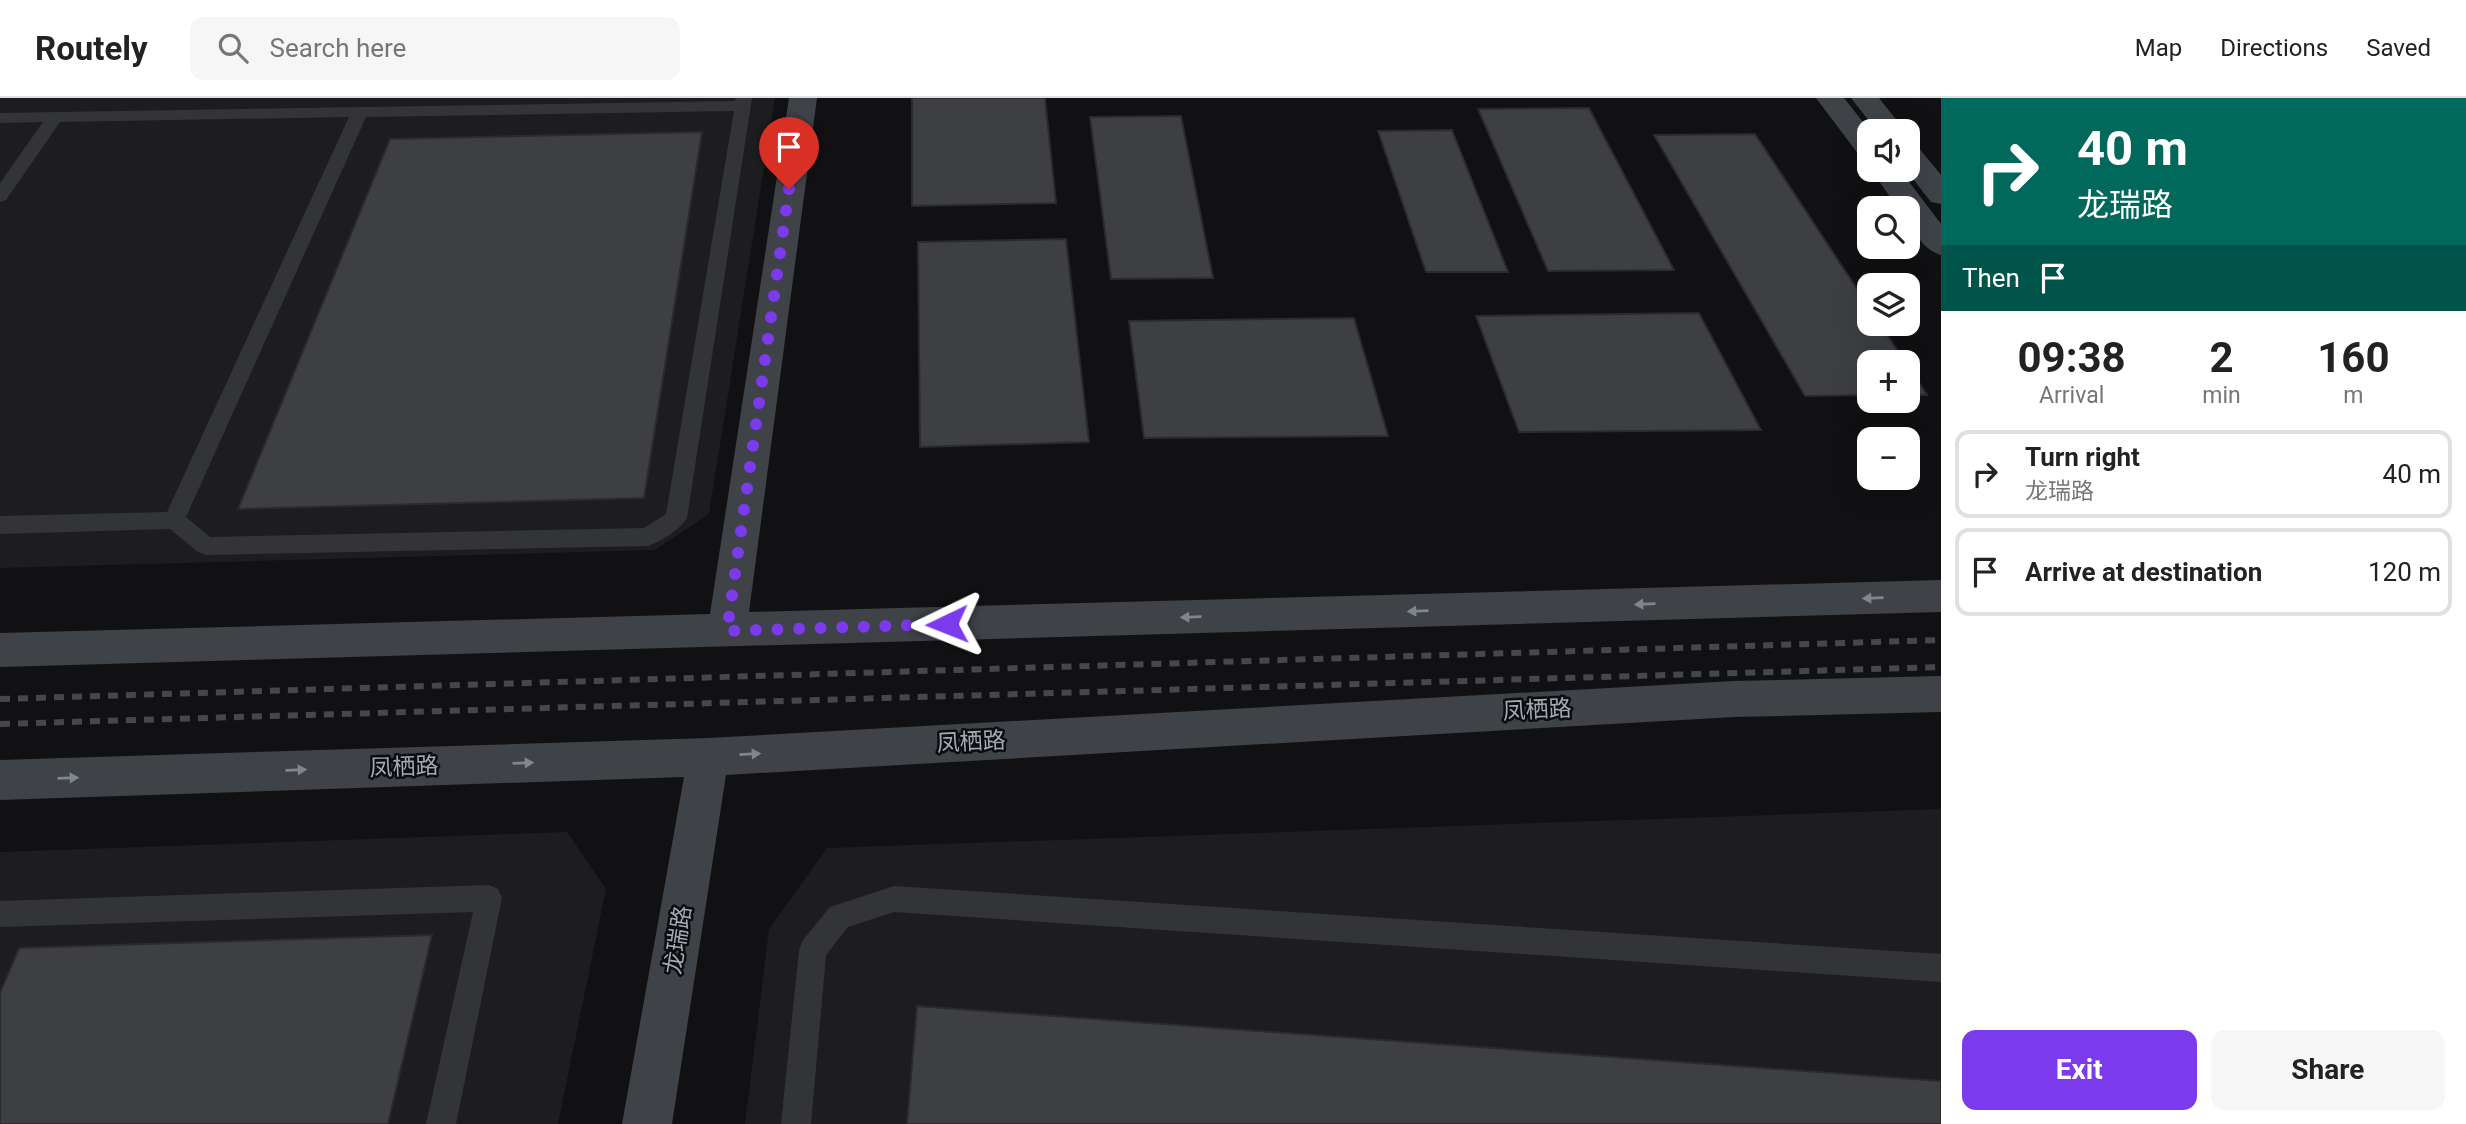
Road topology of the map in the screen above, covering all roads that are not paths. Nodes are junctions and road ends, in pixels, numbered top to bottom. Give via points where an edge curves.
1 (133, 98) edge
2 (803, 98) edge
3 (1830, 98) edge
4 (1865, 98) edge
5 (743, 102) edge
6 (453, 104) edge
7 (360, 112) junction
8 (122, 115) junction
9 (56, 116) junction
10 (0, 118) edge
11 (1882, 119) edge
12 (1857, 133) edge
13 (1920, 168) edge
14 (1894, 182) edge
15 (0, 195) edge
16 (1941, 195) edge
17 (1941, 245) edge
18 (174, 520) junction
19 (0, 524) edge
20 (1941, 596) edge
21 (727, 631) junction
22 (0, 649) edge
23 (1941, 694) edge
24 (708, 757) junction
25 (0, 780) edge
26 (0, 914) edge
27 (1941, 968) edge
28 (441, 1124) edge
29 (647, 1124) edge
30 (796, 1124) edge

1 - 8 lane
2 - 21 main road
3 - 12 main road
4 - 11 main road
5 - 6 lane
5 - 18 lane via 676,518 648,537 206,546
6 - 7 lane
7 - 8 lane
7 - 18 lane
8 - 9 lane
9 - 10 lane
9 - 15 lane
13 - 16 main road
14 - 17 main road
18 - 19 lane
20 -> 21 main road
21 - 22 main road
24 -> 23 main road, 凤栖路 via 1720,699
25 -> 24 main road, 凤栖路
24 - 29 main road, 龙瑞路
26 - 28 lane via 489,898
27 - 30 lane via 894,899 839,916 813,950

